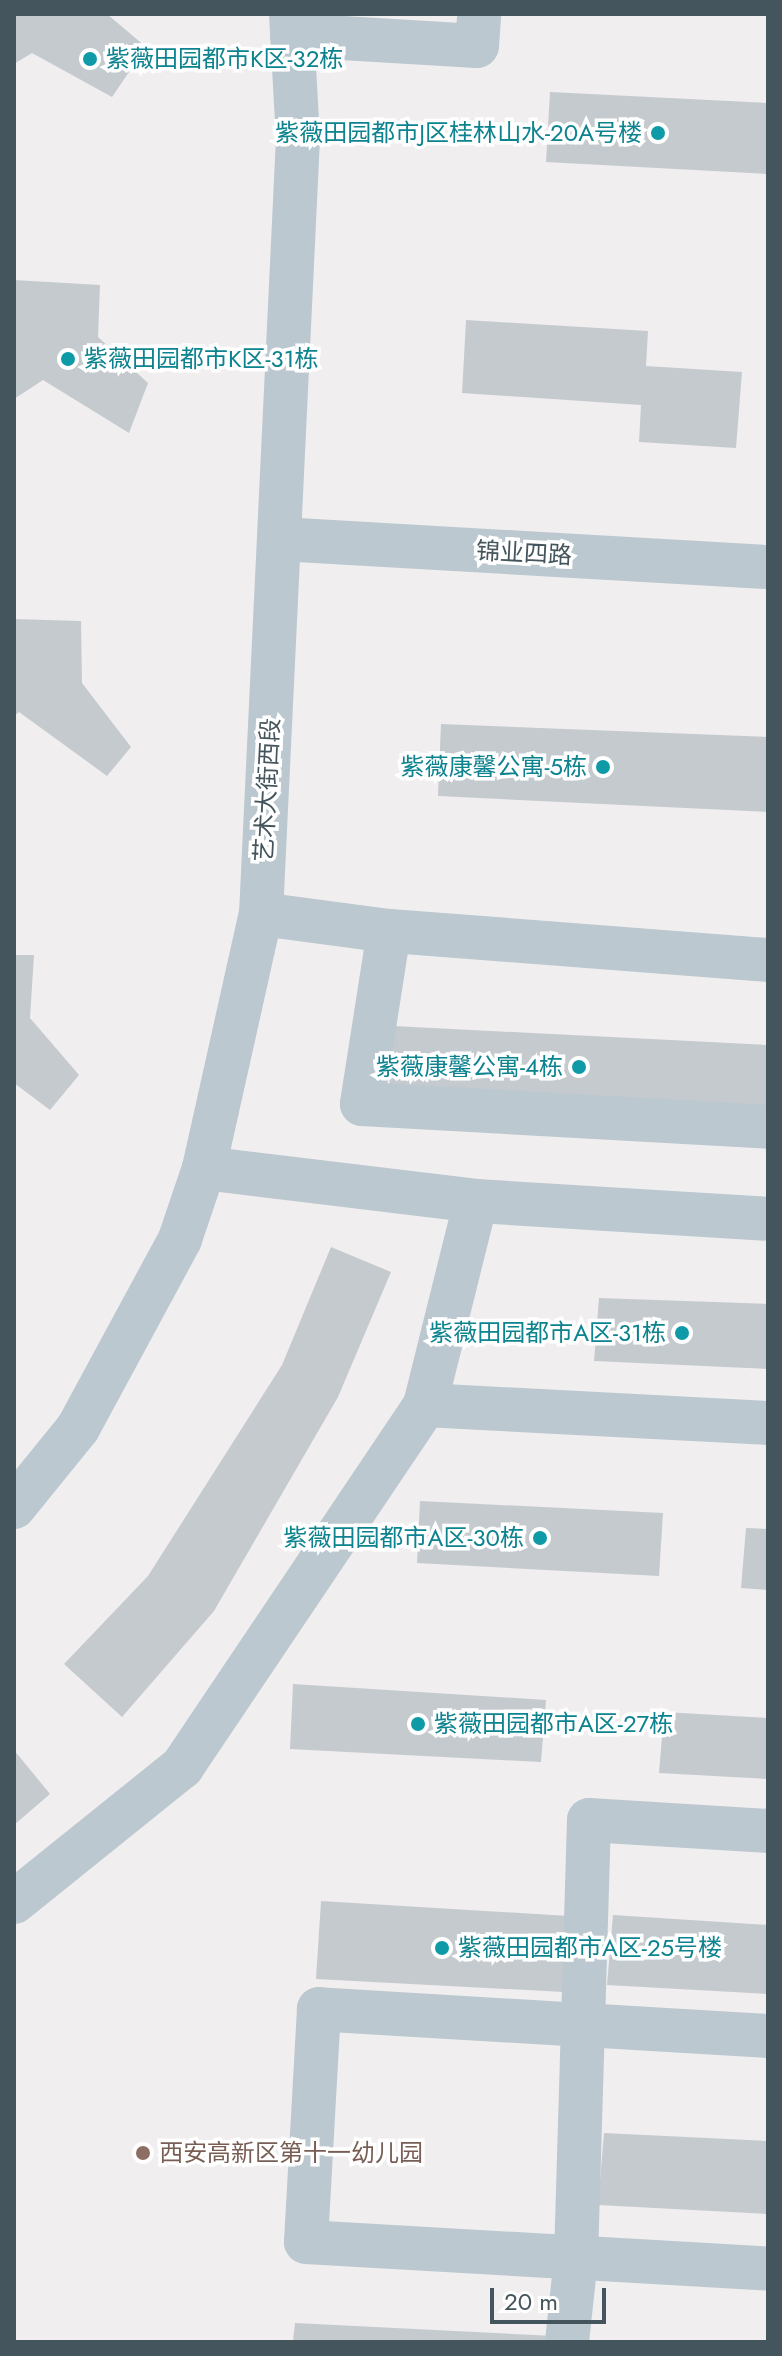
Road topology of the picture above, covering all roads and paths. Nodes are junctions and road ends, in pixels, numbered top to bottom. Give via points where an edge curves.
1 (479, 14) edge
2 (292, 24) edge
3 (280, 539) junction
4 (768, 567) edge
5 (261, 914) junction
6 (389, 931) junction
7 (768, 960) edge
8 (768, 1127) edge
9 (204, 1168) junction
10 (476, 1201) junction
11 (768, 1219) edge
12 (425, 1405) junction
13 (768, 1423) edge
14 (14, 1507) edge
15 (768, 1831) edge
16 (14, 1902) edge
17 (585, 2025) junction
18 (768, 2036) edge
19 (576, 2258) junction
20 (768, 2269) edge
21 (567, 2342) edge

1 - 2 street via 477,46
2 - 3 street, 艺术大街西段 via 298,139
3 - 4 street, 锦业四路
3 - 5 street, 艺术大街西段
5 - 6 street
5 - 9 street, 艺术大街西段
6 - 7 street
6 - 8 street via 362,1104
9 - 10 street
9 - 14 street, 艺术大街西段 via 180,1239 112,1371 78,1428
10 - 11 street
10 - 12 street
12 - 13 street
12 - 16 street via 182,1767
15 - 17 street via 589,1820
17 - 18 street
17 - 19 street
17 - 19 street via 319,2009 306,2242
19 - 20 street
19 - 21 street

